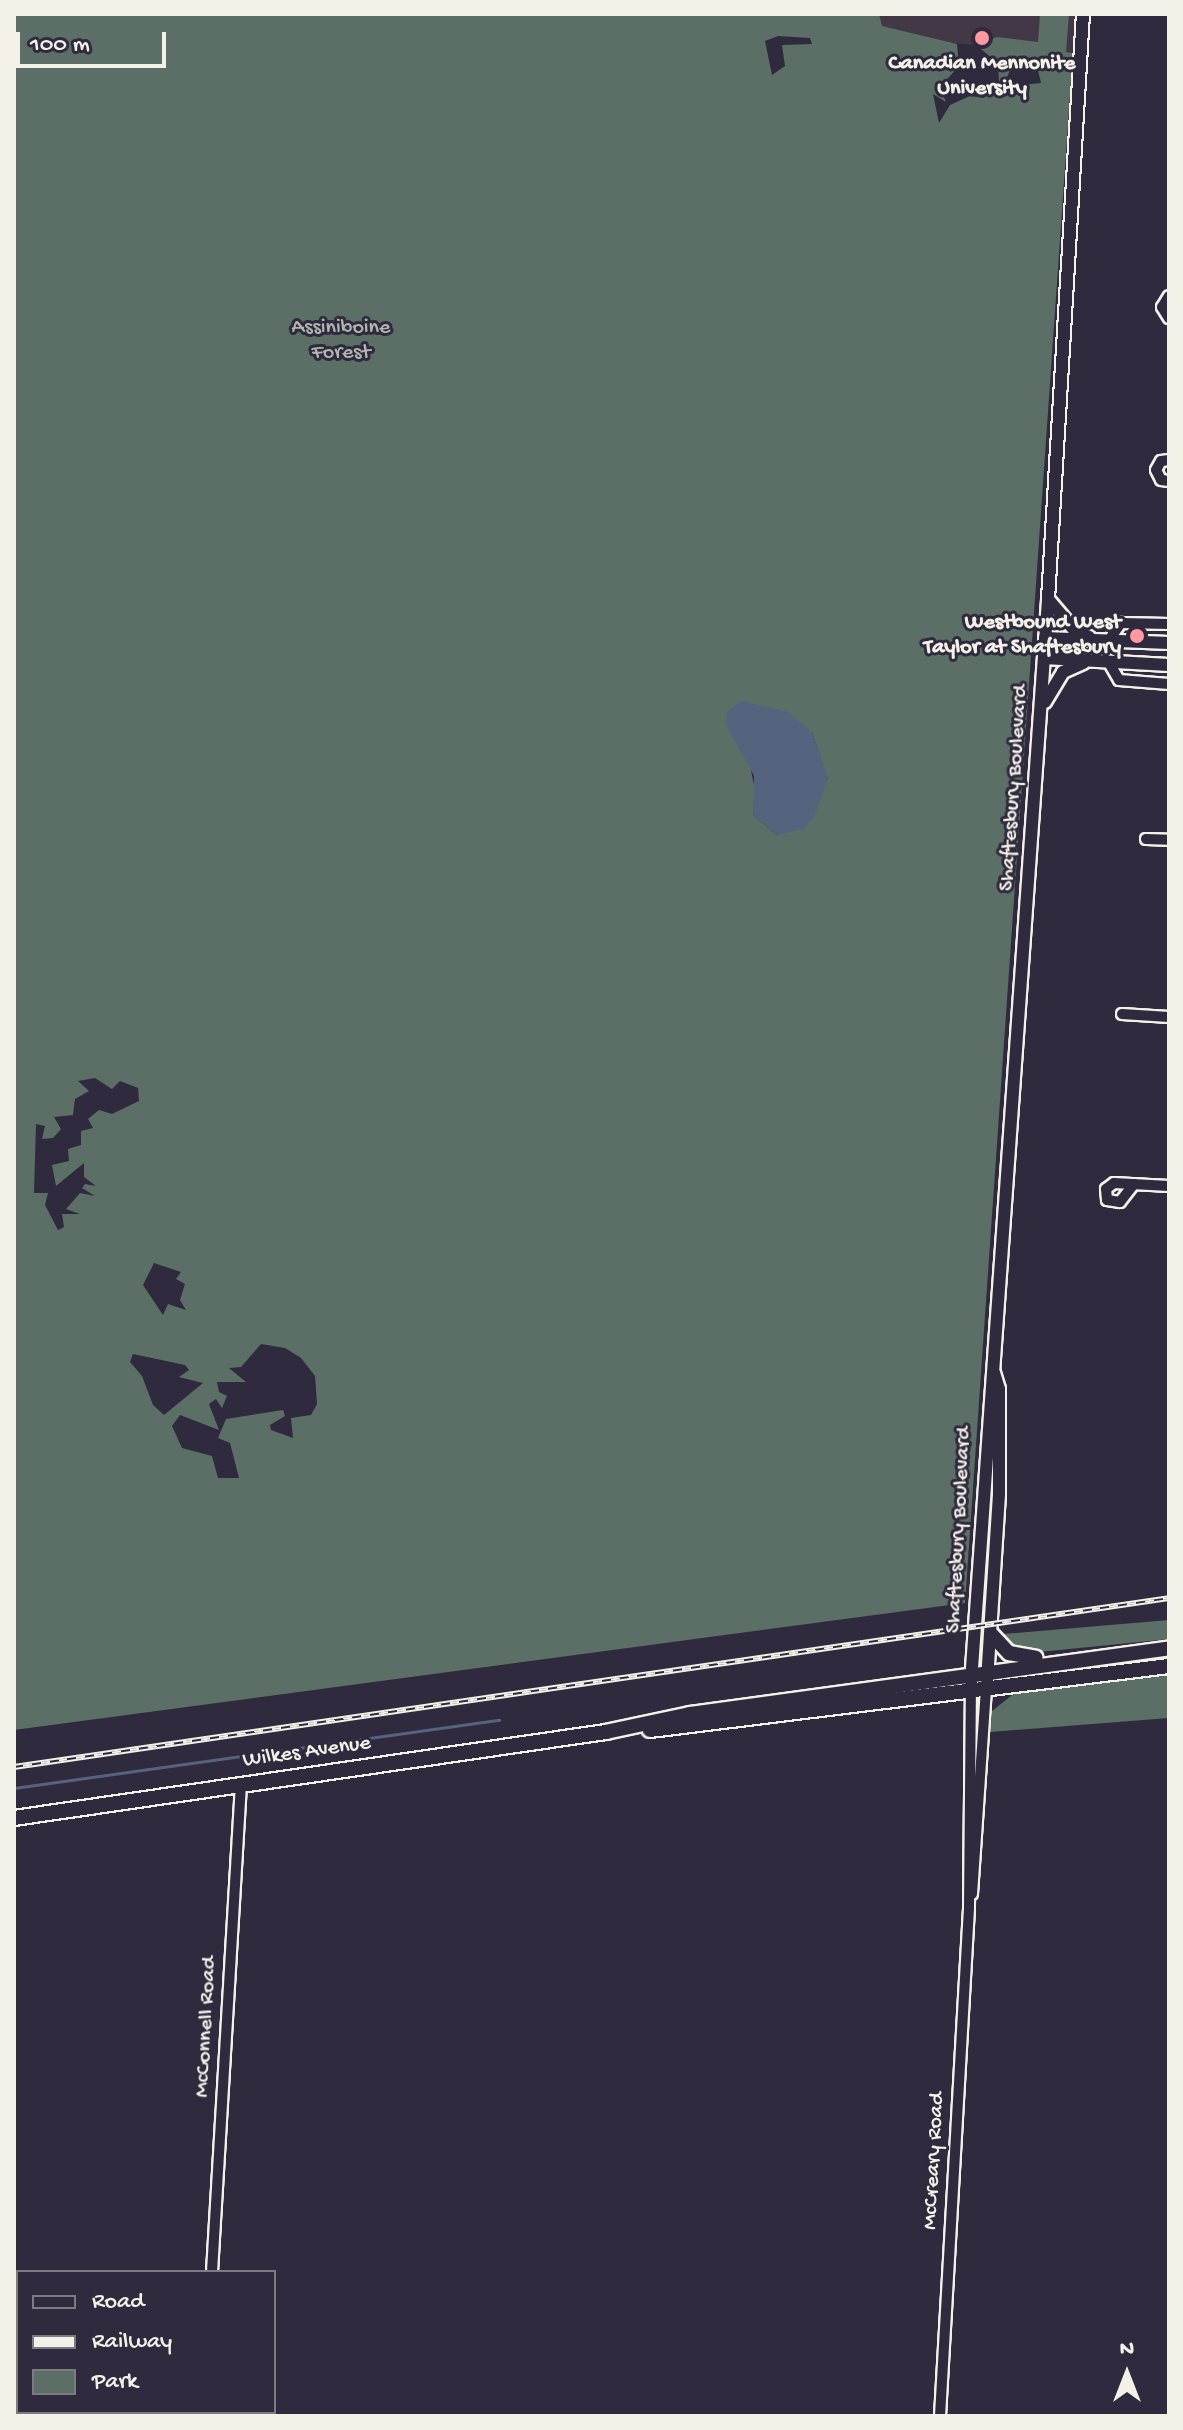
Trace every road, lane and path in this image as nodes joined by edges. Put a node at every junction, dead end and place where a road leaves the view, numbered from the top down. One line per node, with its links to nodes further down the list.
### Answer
1 (1083, 14): 6 (street, Shaftesbury Boulevard)
2 (1169, 296): 3 (street)
3 (1169, 318)
4 (1169, 460): 5 (street)
5 (1169, 481)
6 (1048, 599): 8 (street, Shaftesbury Boulevard); 9 (street)
7 (1169, 624): 10 (street)
8 (1045, 638): 9 (street); 12 (street, Shaftesbury Boulevard)
9 (1095, 639): 10 (street)
10 (1109, 640): 11 (street)
11 (1169, 643)
12 (1044, 658): 13 (street); 17 (street, Shaftesbury Boulevard)
13 (1093, 661): 14 (street); 17 (street)
14 (1108, 661): 15 (street); 16 (street)
15 (1169, 665)
16 (1169, 684)
17 (1040, 716): 24 (street, Shaftesbury Boulevard)
18 (1146, 839): 19 (street)
19 (1169, 840)
20 (1122, 1014): 21 (street)
21 (1169, 1017)
22 (1134, 1184): 23 (street)
23 (1169, 1186)
24 (994, 1373): 25 (street, Shaftesbury Boulevard); 30 (street, Shaftesbury Boulevard)
25 (992, 1635): 27 (main road); 29 (street, Shaftesbury Boulevard)
26 (1169, 1648): 27 (main road)
27 (1092, 1657): 29 (main road, Wilkes Avenue)
28 (1169, 1666): 31 (main road, Wilkes Avenue)
29 (988, 1672): 30 (main road, Wilkes Avenue); 31 (street, Shaftesbury Boulevard)
30 (971, 1673): 32 (street, Shaftesbury Boulevard); 33 (main road, Wilkes Avenue)
31 (986, 1688): 32 (main road, Wilkes Avenue); 36 (street, McCreary Road)
32 (971, 1690): 33 (main road, Wilkes Avenue); 36 (street, McCreary Road)
33 (606, 1732): 34 (main road, Wilkes Avenue)
34 (241, 1785): 35 (main road, Wilkes Avenue); 37 (street, McConnell Road)
35 (14, 1818)
36 (969, 1908): 38 (street, McCreary Road)
37 (212, 2270)
38 (940, 2416)

